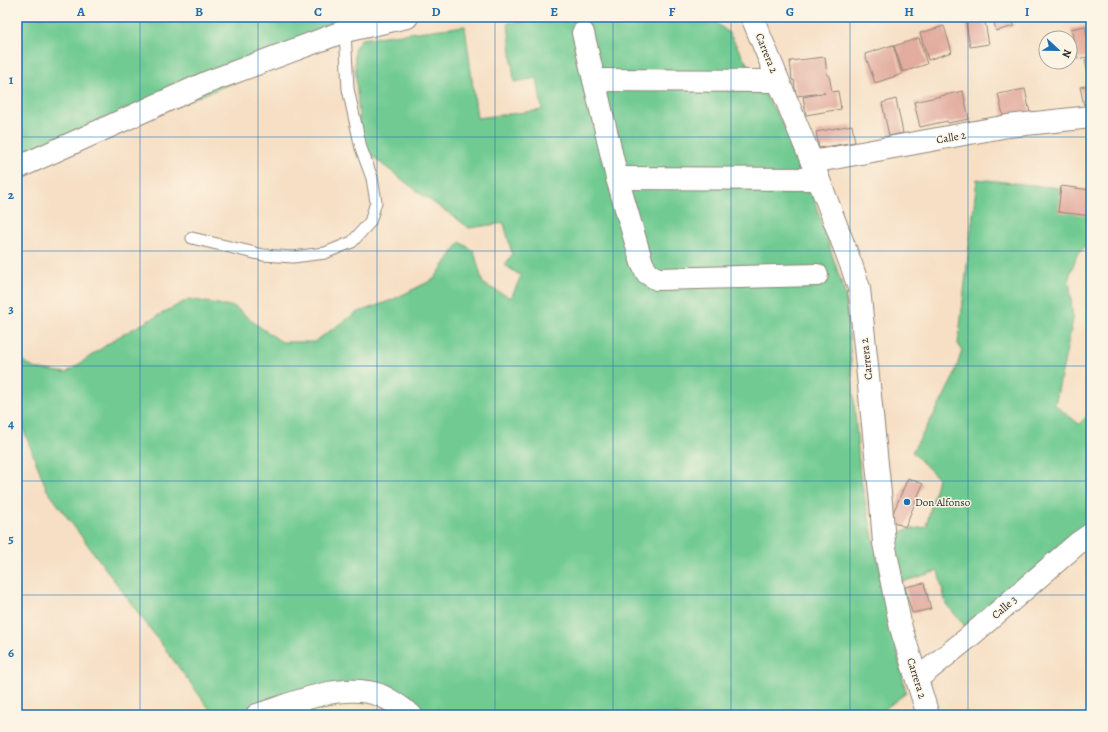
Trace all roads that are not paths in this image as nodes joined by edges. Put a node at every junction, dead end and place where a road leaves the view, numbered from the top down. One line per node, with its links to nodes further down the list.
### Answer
1 (407, 17): 3 (street)
2 (752, 17): 6 (street, Carrera 2)
3 (345, 31): 8 (street); 11 (lane)
4 (583, 33): 5 (street)
5 (594, 80): 6 (street); 10 (street)
6 (778, 81): 9 (street, Carrera 2)
7 (1091, 117): 9 (street, Calle 2)
8 (17, 168)
9 (815, 170): 10 (street, Calle 2); 14 (street, Carrera 2)
10 (617, 178): 12 (street)
11 (192, 238)
12 (817, 276)
13 (1091, 534): 14 (street, Calle 3)
14 (917, 679): 17 (street, Carrera 2)
15 (257, 715): 16 (street)
16 (411, 715)
17 (928, 715)

